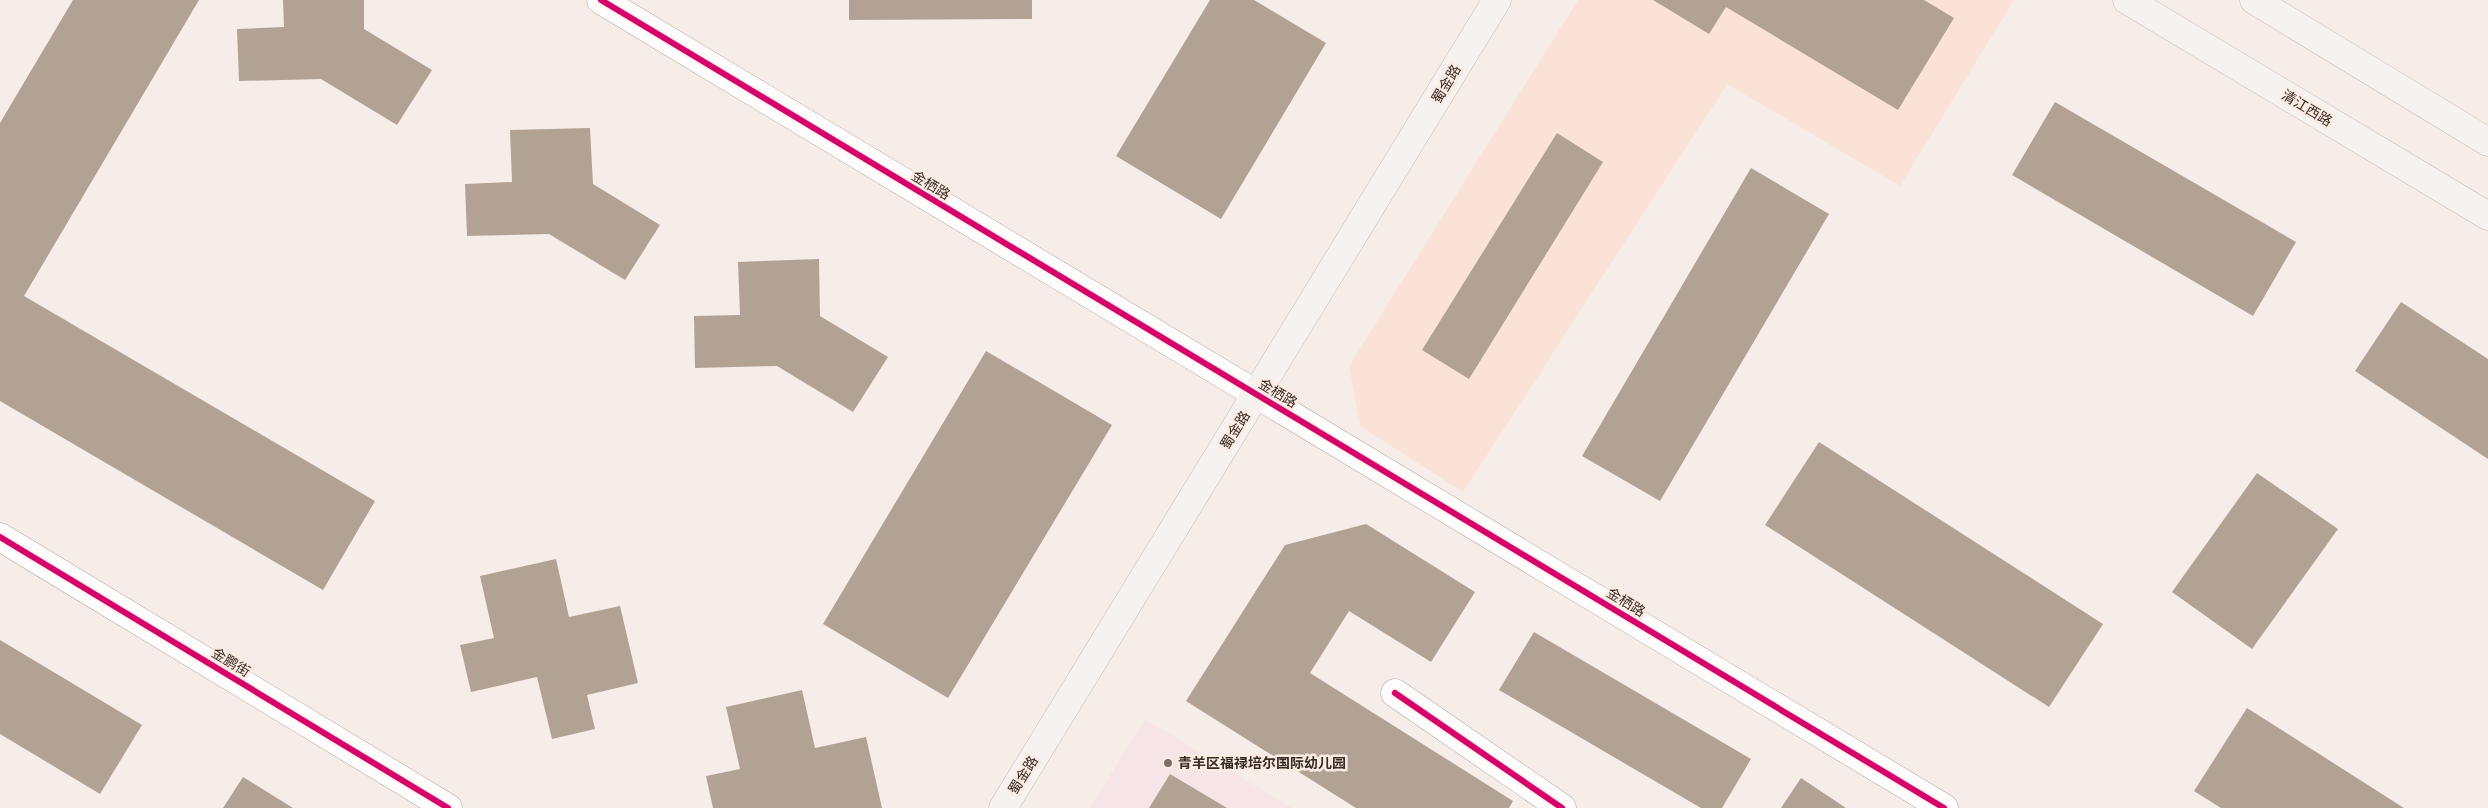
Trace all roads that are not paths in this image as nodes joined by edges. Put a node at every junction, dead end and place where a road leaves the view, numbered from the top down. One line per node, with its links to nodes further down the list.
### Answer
1 (600, 0): 7 (street, 金栖路)
2 (1498, 0): 7 (main road, 蜀金路)
3 (2127, 0): 6 (main road, 清江西路)
4 (2254, 0): 5 (main road)
5 (2488, 142)
6 (2488, 216)
7 (1257, 395): 12 (main road, 蜀金路); 13 (street, 金栖路)
8 (0, 537): 11 (street, 金鹏街)
9 (1395, 693): 10 (street)
10 (1556, 806)
11 (448, 808)
12 (1003, 808)
13 (1944, 808)

